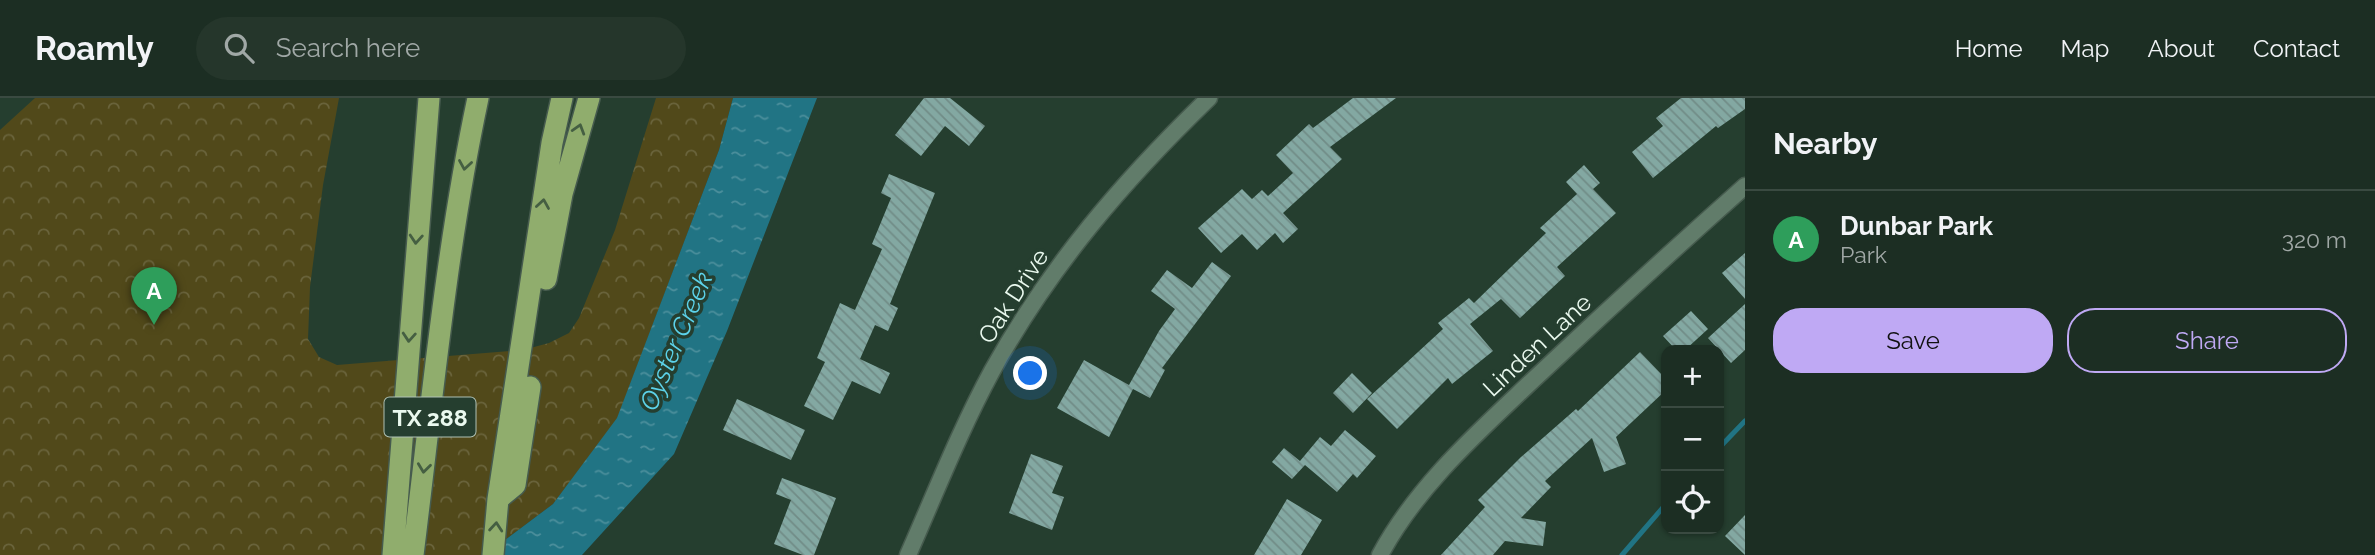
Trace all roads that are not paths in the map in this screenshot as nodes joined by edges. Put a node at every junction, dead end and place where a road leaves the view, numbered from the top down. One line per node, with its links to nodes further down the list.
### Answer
1 (429, 98): 8 (highway, one-way to 8)
2 (478, 98): 9 (highway, TX 288, one-way to 9)
3 (562, 98): 7 (highway, one-way to 3)
4 (589, 98): 7 (highway, one-way to 4)
5 (1209, 98): 11 (street, Oak Drive)
6 (1745, 186): 12 (street, Linden Lane)
7 (536, 294): 10 (highway, one-way to 7)
8 (394, 555)
9 (413, 555)
10 (493, 555)
11 (908, 555)
12 (1380, 555)

